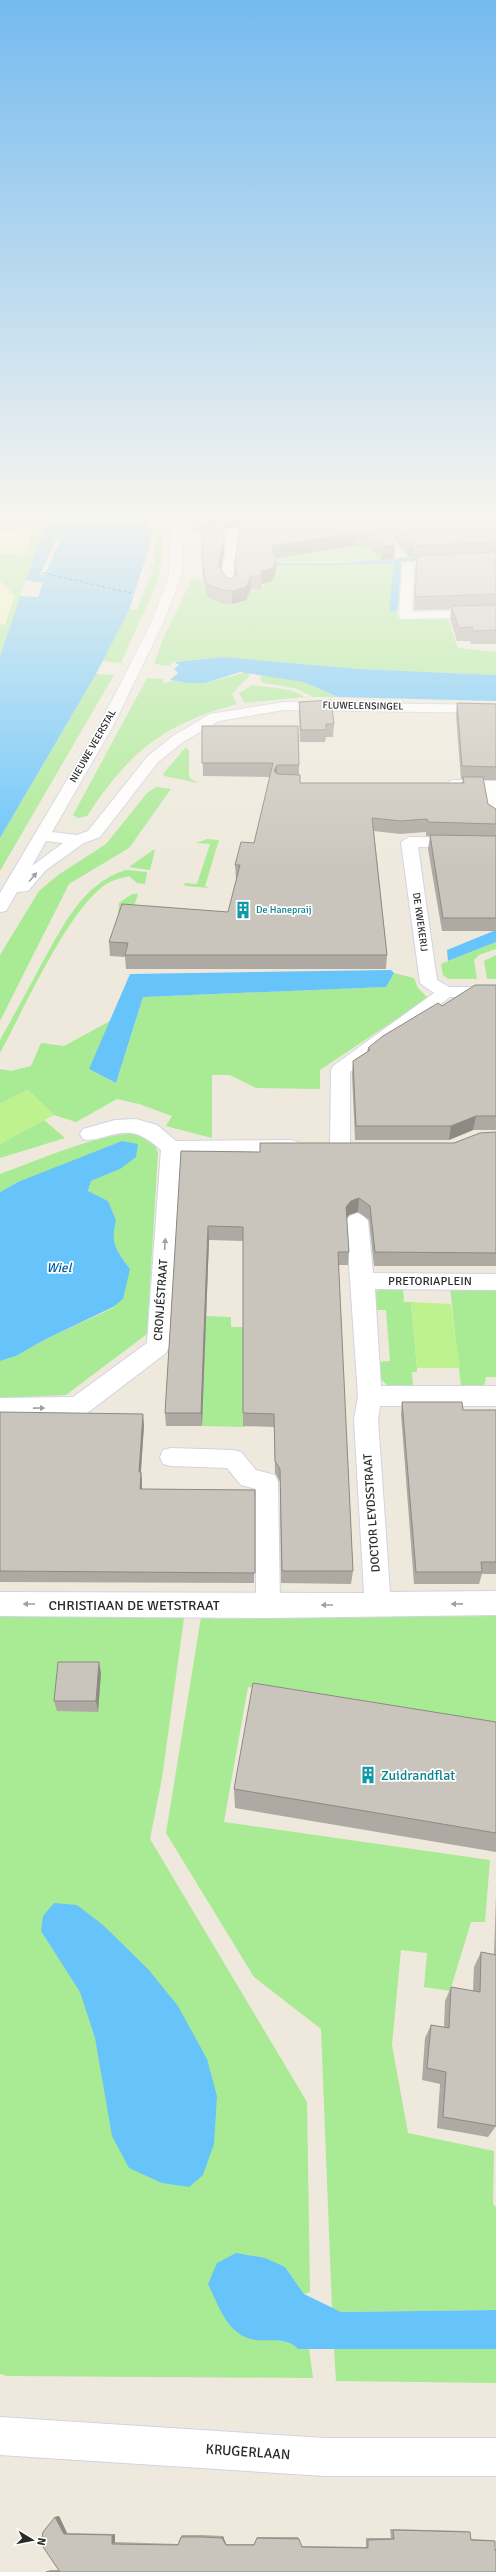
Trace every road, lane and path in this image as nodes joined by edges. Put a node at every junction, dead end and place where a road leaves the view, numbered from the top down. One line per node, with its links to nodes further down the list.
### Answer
1 (151, 634): 6 (street, NIEUWE VEERSTAL)
2 (496, 709): 7 (street, FLUWELENSINGEL)
3 (441, 784): 4 (street)
4 (492, 785): 5 (street)
5 (496, 817)
6 (42, 836): 7 (street); 9 (street, NIEUWE VEERSTAL)
7 (78, 840): 9 (street, FLUWELENSINGEL, one-way to 7)
8 (496, 843): 10 (street, DE KWEKERIJ)
9 (2, 905)
10 (446, 992): 11 (street); 13 (street)
11 (496, 992)
12 (90, 1134): 13 (street)
13 (171, 1148): 19 (street, CRONJÉSTRAAT, one-way to 13)
14 (356, 1221): 15 (street)
15 (363, 1281): 16 (street, PRETORIAPLEIN); 17 (street)
16 (496, 1282)
17 (370, 1396): 18 (street); 23 (street, DOCTOR LEYDSSTRAAT)
18 (496, 1396)
19 (0, 1408)
20 (171, 1458): 24 (street)
21 (0, 1604): 24 (street, CHRISTIAAN DE WETSTRAAT, one-way to 21)
22 (496, 1604): 23 (street, CHRISTIAAN DE WETSTRAAT, one-way to 23)
23 (378, 1605): 24 (street, CHRISTIAAN DE WETSTRAAT, one-way to 24)
24 (268, 1606)
25 (0, 2436): 26 (street, KRUGERLAAN)
26 (496, 2457)

